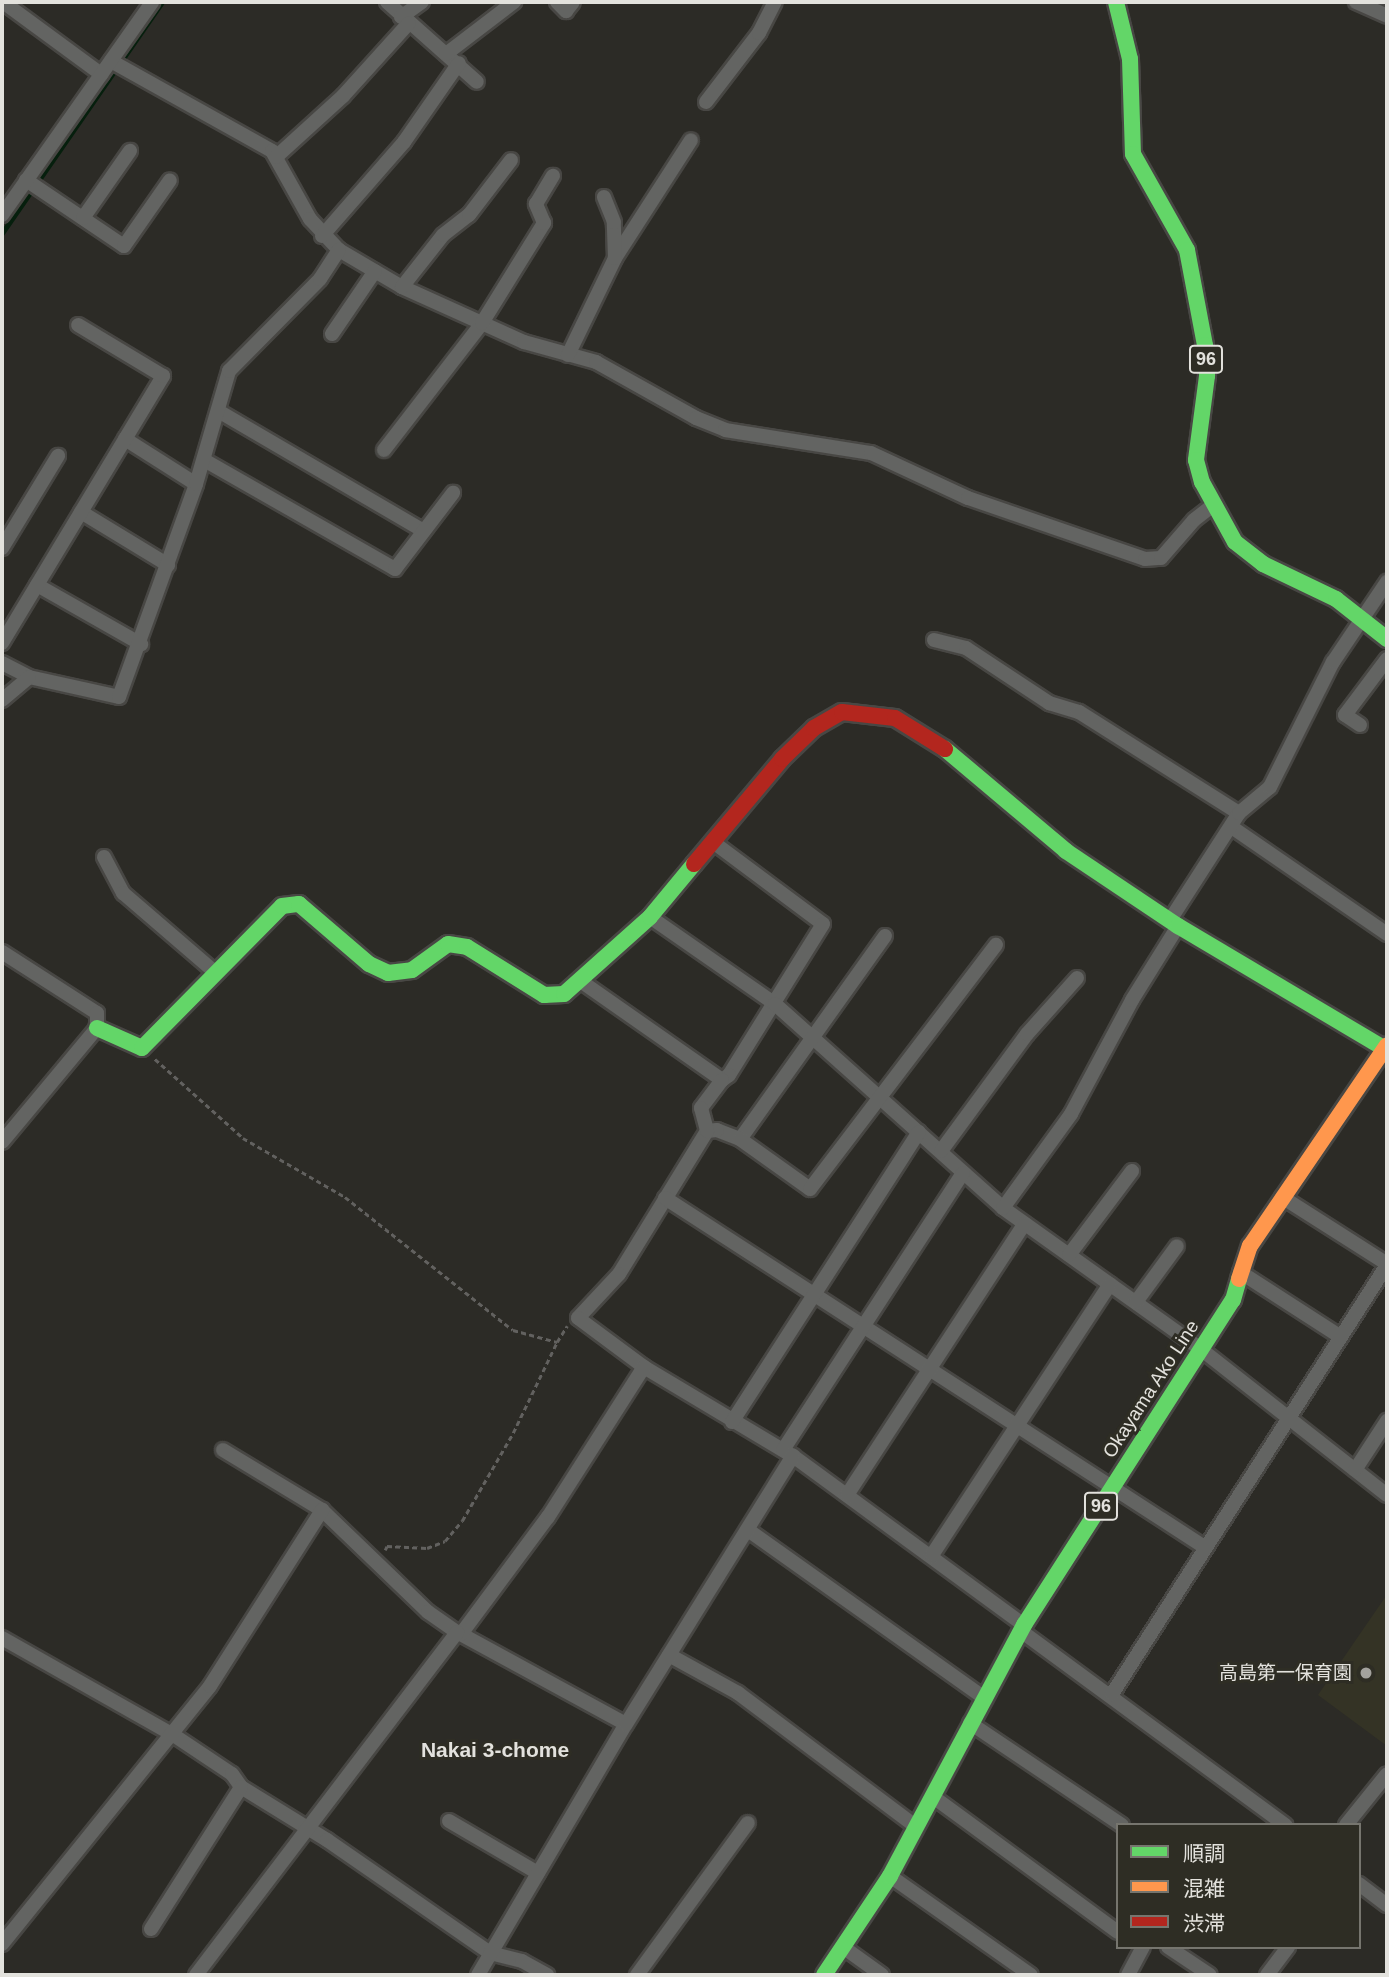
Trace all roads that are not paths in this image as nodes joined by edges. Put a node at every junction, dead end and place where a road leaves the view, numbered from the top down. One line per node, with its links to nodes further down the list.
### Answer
1 (3, 2): 16 (street)
2 (152, 2): 15 (street)
3 (387, 2): 12 (street)
4 (422, 2): 12 (street)
5 (514, 2): 13 (street)
6 (557, 2): 7 (street)
7 (573, 2)
8 (775, 2): 18 (street)
9 (1116, 2): 45 (main road, 96)
10 (1356, 2): 11 (street)
11 (1387, 16)
12 (405, 20): 13 (street); 21 (street)
13 (446, 54): 14 (street)
14 (458, 63): 17 (street); 29 (street)
15 (116, 64): 16 (street); 21 (street)
16 (101, 74): 25 (street)
17 (477, 82)
18 (706, 102)
19 (691, 140): 31 (street)
20 (130, 151): 28 (street)
21 (276, 157): 29 (street)
22 (511, 160): 33 (street)
23 (553, 176): 34 (street)
24 (170, 180): 28 (street)
25 (31, 184): 27 (street); 28 (street)
26 (604, 197): 31 (street)
27 (2, 215)
28 (83, 218)
29 (322, 236): 30 (street)
30 (339, 250): 32 (street); 38 (street)
31 (615, 258): 37 (street)
32 (375, 271): 33 (street); 36 (street)
33 (402, 287): 34 (street)
34 (482, 323): 37 (street); 40 (street)
35 (78, 325): 39 (street)
36 (332, 334)
37 (568, 355): 45 (street)
38 (220, 412): 42 (street); 47 (street)
39 (125, 439): 43 (street); 46 (street)
40 (384, 450)
41 (58, 456): 48 (street)
42 (204, 460): 43 (street); 47 (street)
43 (197, 484): 49 (street)
44 (453, 493): 47 (street)
45 (1213, 505): 52 (main road, 96)
46 (81, 512): 49 (street); 51 (street)
47 (424, 531)
48 (2, 548)
49 (168, 565): 56 (street)
50 (1387, 582): 52 (street)
51 (37, 585): 55 (street); 56 (street)
52 (1363, 620): 53 (main road, 96); 62 (street)
53 (1387, 639)
54 (934, 640): 62 (street)
55 (2, 643)
56 (141, 644): 59 (street)
57 (1387, 659): 61 (street)
58 (2, 663): 59 (street)
59 (29, 677): 60 (street)
60 (2, 700)
61 (1360, 725)
62 (1238, 813): 63 (street)
63 (1233, 828): 67 (street); 68 (street)
64 (713, 842): 66 (main road); 67 (main road); 75 (street)
65 (104, 857): 72 (street)
66 (650, 917): 74 (main road); 75 (street)
67 (1174, 923): 78 (main road); 90 (street)
68 (1387, 934)
69 (885, 936): 77 (street)
70 (996, 945): 80 (street)
71 (2, 952): 76 (street)
72 (216, 973): 74 (main road); 76 (main road)
73 (1076, 978): 85 (street)
74 (582, 982): 79 (street)
75 (775, 1004): 77 (street); 79 (street)
76 (97, 1028): 84 (street)
77 (811, 1037): 80 (street); 83 (street)
78 (1386, 1048): 88 (main road, Okayama Ako Line / 96)
79 (722, 1080): 81 (street)
80 (879, 1099): 82 (street); 83 (street)
81 (706, 1131): 83 (street); 89 (street)
82 (919, 1132): 85 (street); 97 (street)
83 (740, 1139)
84 (2, 1142)
85 (941, 1151): 87 (street)
86 (1132, 1171): 93 (street)
87 (963, 1173): 90 (street); 99 (street)
88 (1282, 1197): 94 (street); 95 (main road, Okayama Ako Line / 96)
89 (665, 1198): 97 (street); 102 (street)
90 (1003, 1208): 91 (street)
91 (1024, 1224): 93 (street); 103 (street)
92 (1177, 1246): 98 (street)
93 (1069, 1255): 96 (street)
94 (1387, 1265): 100 (street)
95 (1240, 1272): 100 (street); 101 (main road, Okayama Ako Line / 96)
96 (1110, 1284): 98 (street); 107 (street)
97 (814, 1294): 99 (street); 106 (street)
98 (1136, 1302): 101 (street)
99 (865, 1326): 103 (street); 109 (street)
100 (1341, 1337): 104 (street)
101 (1202, 1350): 104 (street); 111 (main road, Okayama Ako Line / 96)
102 (644, 1367): 106 (street); 119 (street)
103 (931, 1370): 107 (street); 112 (street)
104 (1290, 1417): 110 (street); 116 (street)
105 (1387, 1421): 110 (street)
106 (732, 1423): 109 (street)
107 (1019, 1427): 111 (street); 117 (street)
108 (223, 1450): 114 (street)
109 (788, 1453): 112 (street); 115 (street)
110 (1355, 1470): 113 (street)
111 (1113, 1488): 116 (street); 118 (main road, Okayama Ako Line / 96)
112 (847, 1495): 117 (street)
113 (1387, 1495)
114 (322, 1510): 119 (street); 126 (street)
115 (748, 1530): 121 (street); 123 (street)
116 (1206, 1549): 122 (street)
117 (932, 1555): 118 (street)
118 (1023, 1628): 122 (street); 123 (main road, Okayama Ako Line / 96)
119 (459, 1633): 125 (street); 136 (street)
120 (2, 1638): 126 (street)
121 (668, 1655): 125 (street); 135 (street)
122 (1112, 1694): 133 (street)
123 (984, 1698): 124 (main road, Okayama Ako Line / 96)
124 (970, 1723): 129 (main road, Okayama Ako Line / 96); 132 (street)
125 (626, 1724): 137 (street)
126 (172, 1734): 128 (street); 143 (street)
127 (1387, 1774): 134 (street)
128 (241, 1787): 136 (street); 141 (street)
129 (932, 1796): 135 (main road, Okayama Ako Line / 96); 142 (street)
130 (449, 1821): 137 (street)
131 (748, 1823): 152 (street)
132 (1119, 1823)
133 (1282, 1823)
134 (1348, 1823)
135 (915, 1826): 138 (main road, Okayama Ako Line / 96)
136 (304, 1830): 148 (street); 149 (street)
137 (538, 1873): 148 (street)
138 (890, 1876): 144 (main road, Okayama Ako Line / 96); 155 (street)
139 (1361, 1886): 140 (street)
140 (1387, 1905)
141 (151, 1929)
142 (1116, 1931)
143 (2, 1944)
144 (843, 1947): 153 (main road, Okayama Ako Line / 96); 154 (street)
145 (1141, 1949): 156 (street)
146 (1171, 1949): 157 (street)
147 (1286, 1949): 158 (street)
148 (490, 1953): 150 (street); 151 (street)
149 (196, 1975)
150 (478, 1975)
151 (547, 1975)
152 (637, 1975)
153 (824, 1975)
154 (882, 1975)
155 (1031, 1975)
156 (1128, 1975)
157 (1210, 1975)
158 (1267, 1975)

